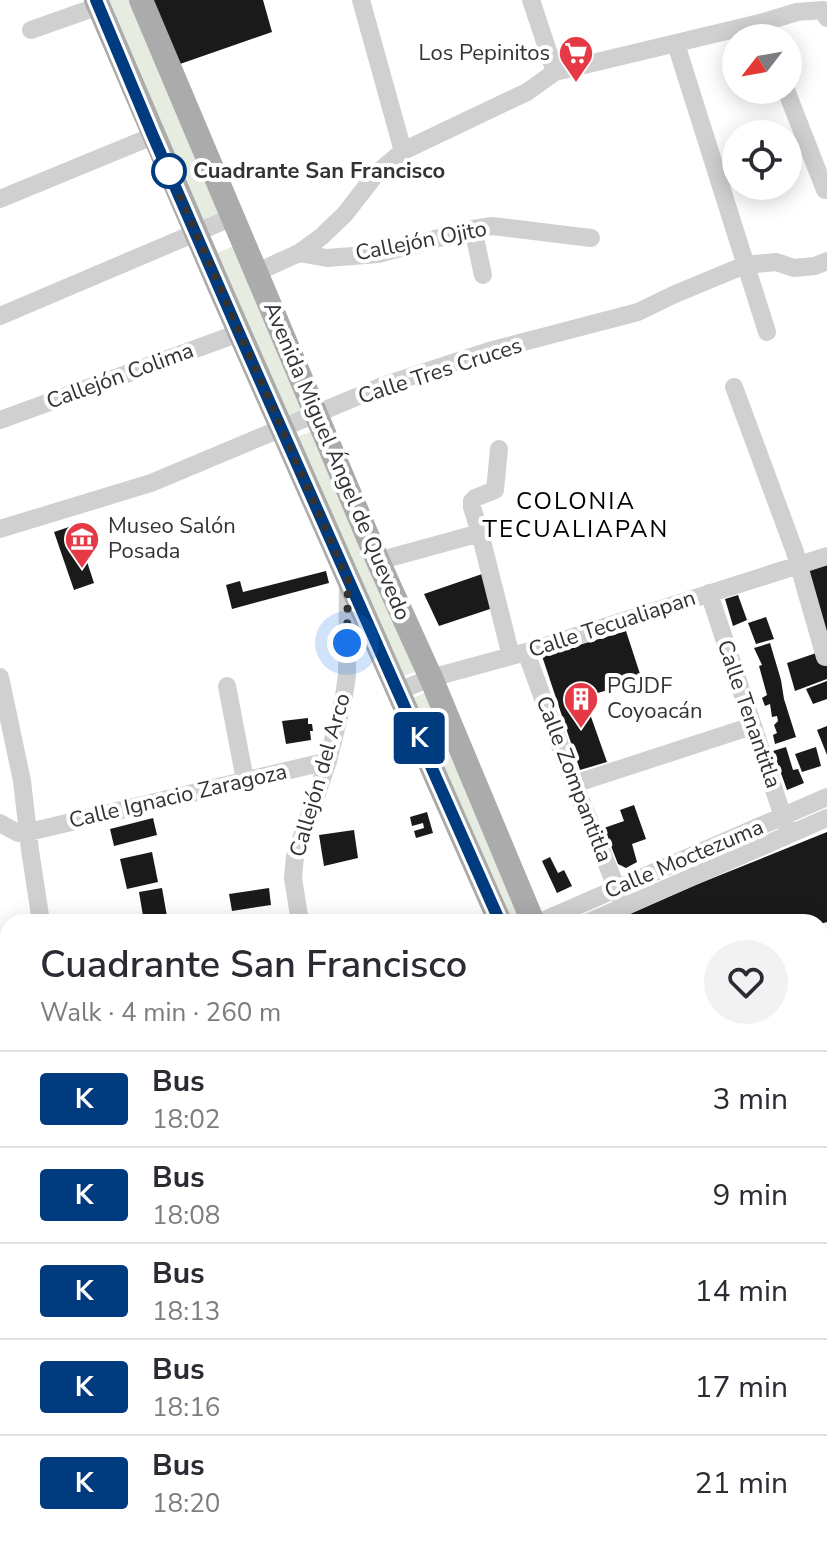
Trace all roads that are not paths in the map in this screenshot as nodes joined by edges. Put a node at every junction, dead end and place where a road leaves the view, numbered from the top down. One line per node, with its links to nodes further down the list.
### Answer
1 (141, 0): 17 (main road, Avenida Miguel Ángel de Quevedo)
2 (361, 0): 14 (street)
3 (531, 0): 11 (street)
4 (97, 3): 8 (street); 13 (main road, Avenida Miguel Ángel de Quevedo)
5 (796, 6): 6 (street); 7 (street)
6 (827, 18)
7 (772, 24)
8 (31, 30)
9 (722, 37): 10 (street)
10 (676, 44): 11 (street); 23 (street)
11 (555, 72): 14 (street)
12 (791, 104): 15 (street)
13 (153, 136): 16 (street); 19 (main road, Avenida Miguel Ángel de Quevedo)
14 (403, 151): 21 (street)
15 (825, 190)
16 (0, 199)
17 (233, 217): 19 (street); 24 (main road, Avenida Miguel Ángel de Quevedo)
18 (473, 229): 20 (street, Callejón Ojito); 21 (street, Callejón Ojito); 25 (street)
19 (196, 232): 26 (street); 28 (main road, Avenida Miguel Ángel de Quevedo)
20 (591, 238)
21 (299, 253): 24 (street)
22 (827, 261): 23 (street)
23 (745, 265): 27 (street); 30 (street, Calle Tres Cruces)
24 (257, 272): 30 (main road, Avenida Miguel Ángel de Quevedo)
25 (483, 275)
26 (0, 316)
27 (767, 332)
28 (239, 333): 31 (street, Callejón Colima); 32 (main road, Avenida Miguel Ángel de Quevedo)
29 (734, 387): 38 (street)
30 (317, 415): 32 (street, Calle Tres Cruces); 37 (main road, Avenida Miguel Ángel de Quevedo)
31 (0, 420)
32 (281, 428): 34 (street, Calle Tres Cruces); 39 (main road, Avenida Miguel Ángel de Quevedo)
33 (499, 449): 35 (street, Calle Zompantitla)
34 (0, 529)
35 (480, 533): 37 (street); 41 (street, Calle Zompantitla)
36 (827, 556): 38 (street, Calle Tecualiapan)
37 (378, 561): 44 (main road, Avenida Miguel Ángel de Quevedo)
38 (798, 565): 40 (street, Calle Tecualiapan); 42 (street)
39 (348, 580): 46 (main road, Avenida Miguel Ángel de Quevedo); 48 (street, Callejón del Arco)
40 (709, 593): 41 (street, Calle Tecualiapan); 47 (street, Calle Tenantitla)
41 (519, 654): 44 (street, Calle Tecualiapan); 50 (street, Calle Zompantitla)
42 (825, 657)
43 (0, 677): 55 (street)
44 (431, 678): 46 (street, Calle Tecualiapan); 62 (main road, Avenida Miguel Ángel de Quevedo)
45 (227, 686): 49 (street)
46 (398, 691): 61 (main road, Avenida Miguel Ángel de Quevedo)
47 (752, 726): 50 (street); 52 (street, Calle Tenantitla)
48 (328, 761): 49 (street, Calle Ignacio Zaragoza); 60 (street, Callejón del Arco)
49 (245, 780): 55 (street, Calle Ignacio Zaragoza)
50 (574, 784): 57 (street, Calle Zompantitla)
51 (827, 797): 52 (street, Calle Moctezuma)
52 (783, 816): 56 (street, Calle Tenantitla); 57 (street, Calle Moctezuma)
53 (827, 818): 56 (street, Calle Moctezuma)
54 (0, 823): 55 (street)
55 (29, 832): 59 (street)
56 (789, 835): 58 (street, Calle Moctezuma)
57 (617, 888): 58 (street, Calle Zompantitla); 63 (street, Calle Moctezuma)
58 (624, 906): 64 (street, Calle Moctezuma)
59 (40, 914)
60 (299, 914)
61 (496, 914)
62 (530, 914)
63 (558, 914)
64 (606, 914)

